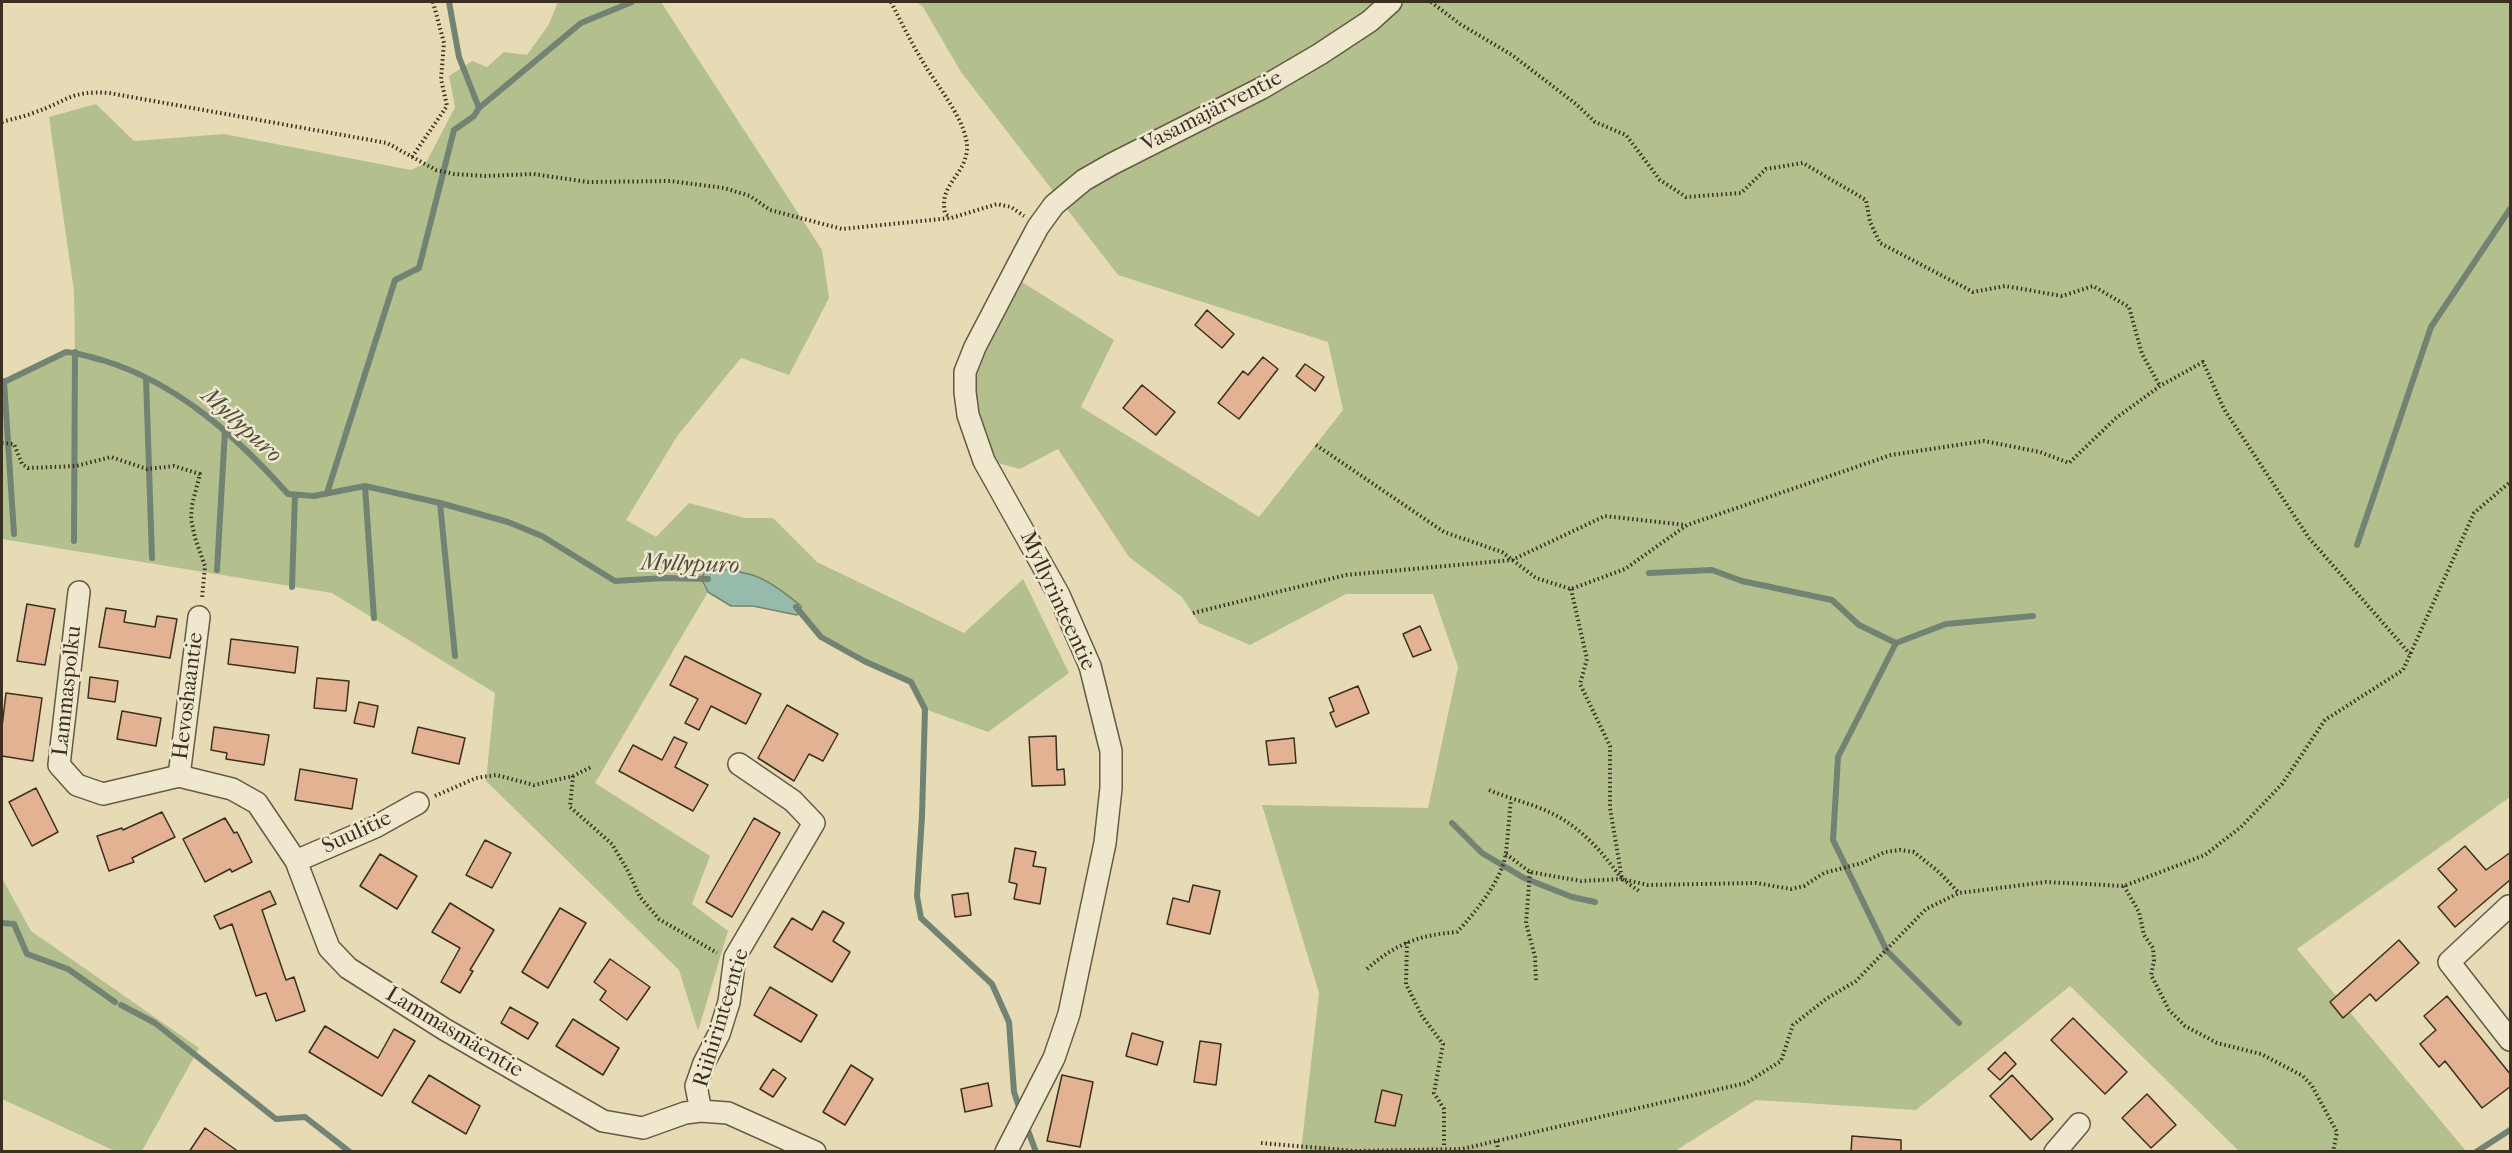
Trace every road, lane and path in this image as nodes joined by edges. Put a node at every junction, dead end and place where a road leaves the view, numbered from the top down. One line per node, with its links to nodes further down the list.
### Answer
1 (433, 2): 6 (path)
2 (891, 2): 7 (path)
3 (1391, 2): 8 (street, Vasamajärventie)
4 (1431, 2): 9 (path)
5 (2, 122): 6 (path)
6 (412, 157): 7 (path)
7 (951, 218): 8 (path)
8 (1038, 226): 46 (street, Myllyrinteentie)
9 (2160, 386): 13 (path); 19 (path)
10 (3, 443): 18 (path)
11 (1316, 445): 14 (path)
12 (2511, 482): 19 (path)
13 (1686, 525): 14 (path); 15 (path)
14 (1512, 560): 15 (path); 17 (path)
15 (1571, 589): 30 (path)
16 (79, 592): 22 (street, Lammaspolku)
17 (1193, 613)
18 (200, 617): 22 (street, Hevoshaantie)
19 (2410, 654): 31 (path)
20 (739, 764): 36 (street, Riihirinteentie)
21 (591, 767): 23 (path)
22 (179, 776): 28 (street, Lammasmäentie)
23 (573, 776): 26 (path); 36 (path)
24 (1489, 790): 25 (path)
25 (1511, 800): 27 (path); 30 (path)
26 (418, 803): 28 (street, Suulitie)
27 (1506, 854): 29 (path); 35 (path)
28 (296, 861): 40 (street, Lammasmäentie)
29 (1530, 872): 30 (path); 38 (path)
30 (1622, 879): 32 (path); 33 (path)
31 (2124, 886): 33 (path); 49 (path)
32 (1639, 891)
33 (1959, 892): 42 (path)
34 (2509, 906): 39 (street)
35 (1407, 942): 37 (path); 44 (path)
36 (734, 966): 40 (street, Riihirinteentie)
37 (1367, 969)
38 (1536, 980)
39 (2511, 1040)
40 (701, 1111): 45 (street, Lammasmäentie)
41 (2079, 1124): 48 (street)
42 (1497, 1141): 44 (path); 47 (path)
43 (1261, 1143): 44 (path)
44 (1444, 1148)
45 (814, 1152)
46 (1006, 1152)
47 (1497, 1152)
48 (2055, 1152)
49 (2333, 1152)

